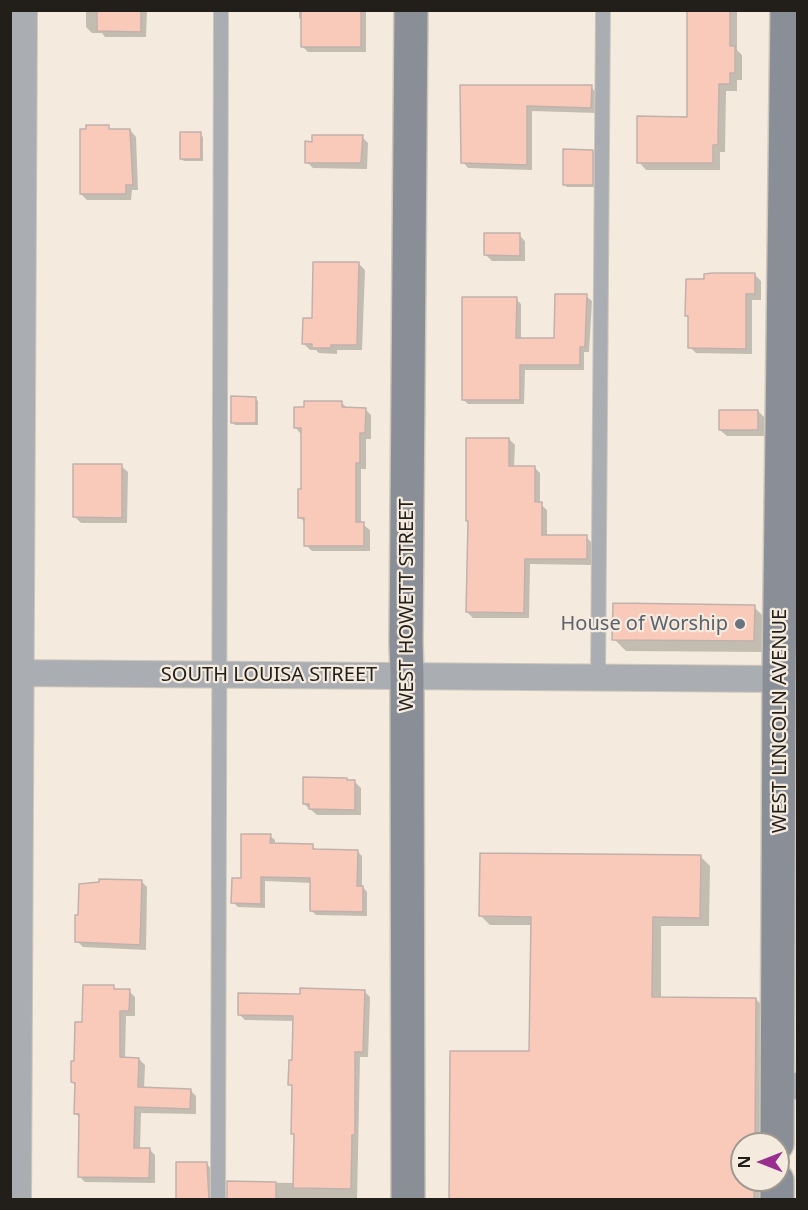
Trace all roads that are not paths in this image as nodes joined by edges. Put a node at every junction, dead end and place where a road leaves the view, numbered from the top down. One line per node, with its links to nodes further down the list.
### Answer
1 (24, 10): 8 (street)
2 (220, 10): 9 (lane)
3 (411, 10): 10 (main road, WEST HOWETT STREET)
4 (603, 10): 11 (lane)
5 (787, 10): 6 (main road, WEST LINCOLN AVENUE)
6 (791, 308): 7 (main road, WEST LINCOLN AVENUE)
7 (790, 527): 12 (main road, WEST LINCOLN AVENUE)
8 (15, 673): 9 (street, SOUTH LOUISA STREET); 16 (street)
9 (219, 675): 10 (street, SOUTH LOUISA STREET); 17 (lane)
10 (407, 676): 11 (street, SOUTH LOUISA STREET); 18 (main road, WEST HOWETT STREET)
11 (598, 678): 12 (street, SOUTH LOUISA STREET)
12 (779, 679): 13 (main road, WEST LINCOLN AVENUE)
13 (789, 825): 14 (main road, WEST LINCOLN AVENUE)
14 (787, 1086): 15 (main road, WEST LINCOLN AVENUE)
15 (779, 1132)
16 (18, 1200)
17 (218, 1200)
18 (408, 1200)

